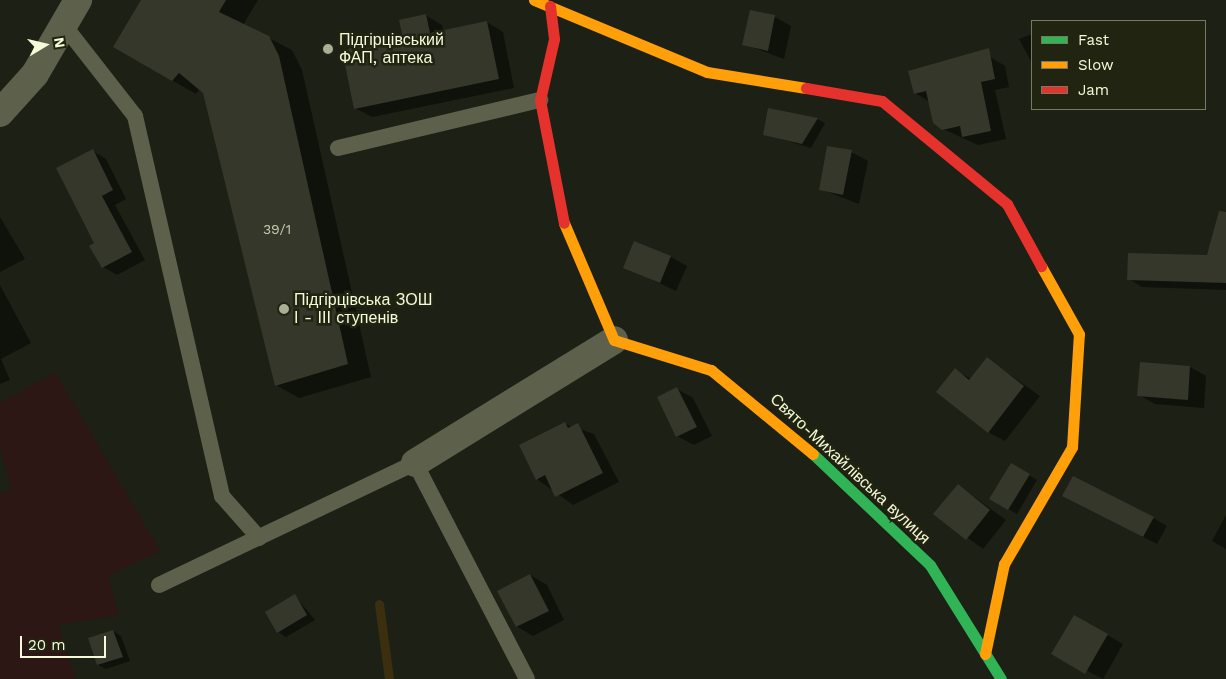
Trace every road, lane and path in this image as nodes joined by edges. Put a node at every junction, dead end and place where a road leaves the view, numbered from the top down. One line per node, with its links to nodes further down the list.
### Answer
1 (78, 0): 4 (street)
2 (534, 0): 3 (street)
3 (550, 6): 5 (street); 12 (street)
4 (63, 24): 6 (street); 10 (lane)
5 (540, 100): 7 (lane); 8 (street)
6 (0, 113)
7 (338, 148)
8 (614, 340): 9 (street); 12 (street, Свято-Михайлівська вулиця)
9 (415, 464): 10 (lane); 13 (lane)
10 (259, 538): 11 (lane)
11 (159, 586)
12 (985, 654): 14 (street, Свято-Михайлівська вулиця)
13 (527, 679)
14 (1001, 679)

